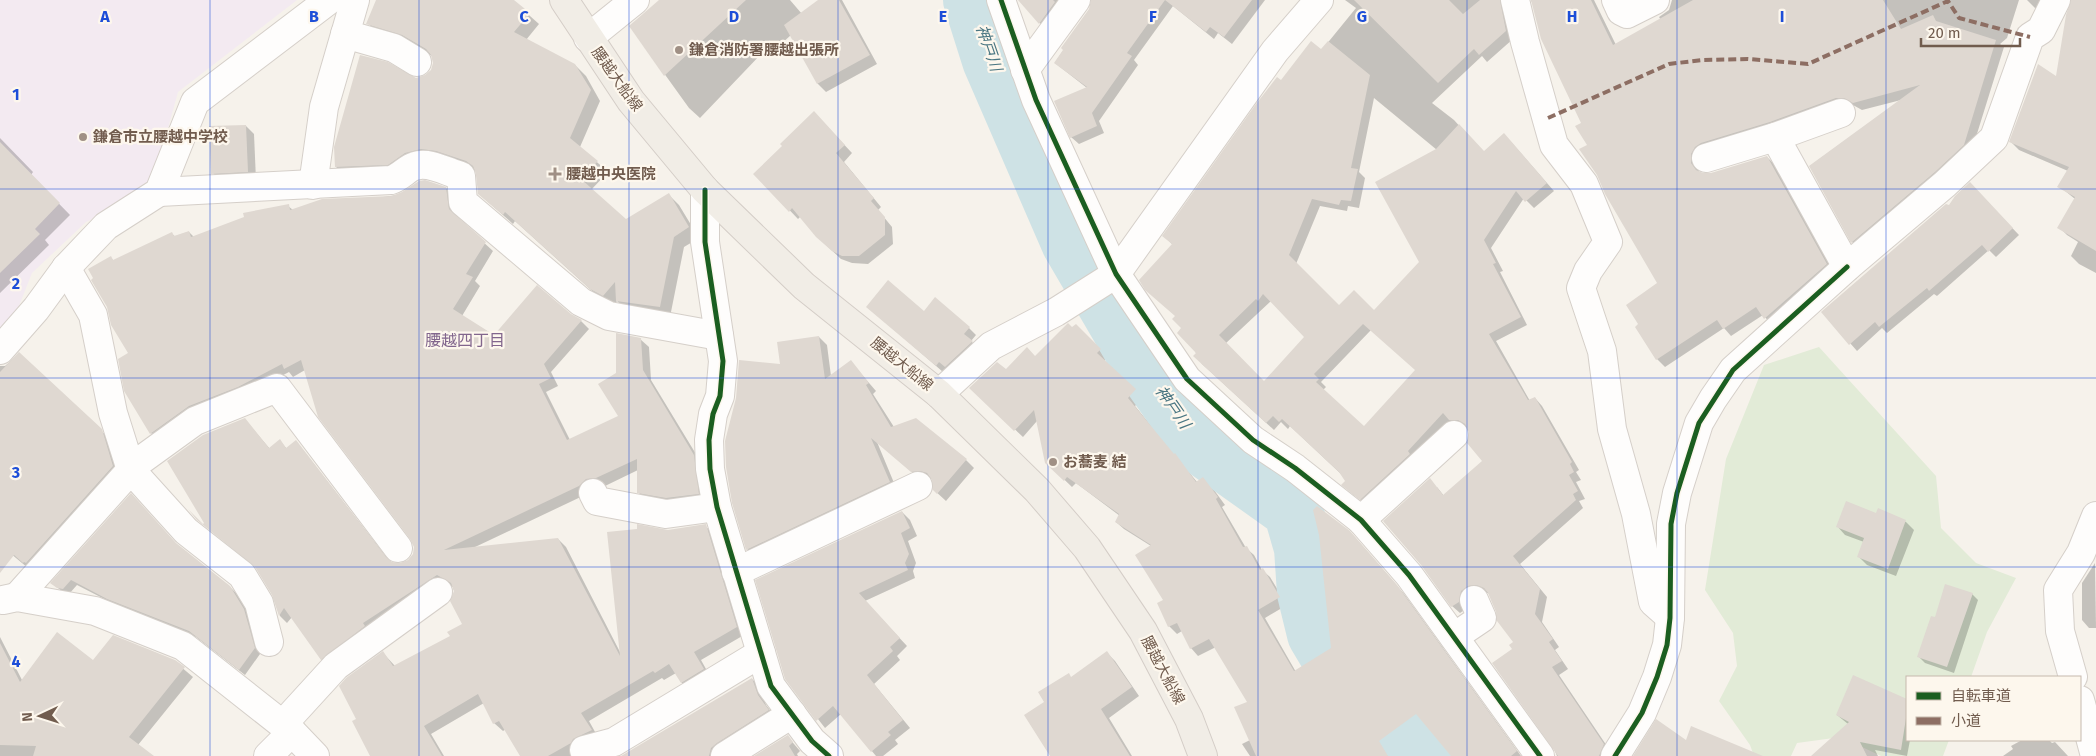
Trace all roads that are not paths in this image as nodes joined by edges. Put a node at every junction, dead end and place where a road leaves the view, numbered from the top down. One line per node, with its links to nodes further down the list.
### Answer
1 (329, 0): 21 (street)
2 (355, 0): 12 (street)
3 (564, 0): 13 (main road, 腰越大船線)
4 (635, 0): 13 (street)
5 (1001, 0): 15 (street)
6 (1076, 0): 15 (street)
7 (1319, 0): 24 (street)
8 (1516, 0): 40 (street)
9 (1616, 0): 10 (street)
10 (1655, 0)
11 (2056, 0): 22 (street)
12 (345, 34): 14 (street); 19 (street)
13 (588, 38): 20 (main road, 腰越大船線)
14 (417, 62)
15 (1025, 70): 24 (street)
16 (1841, 113): 17 (street)
17 (1775, 137): 18 (street); 22 (street)
18 (1706, 158)
19 (313, 185): 21 (street); 25 (street)
20 (705, 190): 25 (street); 27 (main road, 腰越大船線)
21 (159, 192): 23 (street)
22 (1848, 267): 40 (street)
23 (66, 268): 26 (street); 29 (street)
24 (1111, 277): 27 (street); 34 (street)
25 (719, 336): 32 (street)
26 (0, 350)
27 (939, 394): 53 (main road, 腰越大船線)
28 (1454, 435): 34 (street)
29 (131, 470): 35 (street); 38 (street); 42 (street)
30 (918, 486): 36 (street)
31 (593, 493): 32 (street)
32 (717, 507): 36 (street)
33 (2096, 516): 44 (street)
34 (1361, 520): 41 (street)
35 (398, 548)
36 (736, 572): 43 (street)
37 (438, 592): 47 (street)
38 (9, 599): 47 (street)
39 (1474, 600): 41 (street)
40 (1670, 618): 55 (street)
41 (1454, 637): 54 (street)
42 (269, 642)
43 (761, 654): 46 (street); 48 (street)
44 (2073, 676)
45 (2081, 704): 56 (street)
46 (792, 714): 51 (street); 52 (street)
47 (287, 728): 49 (street); 50 (street)
48 (584, 750)
49 (268, 756)
50 (316, 756)
51 (725, 756)
52 (829, 756)
53 (1203, 756)
54 (1540, 756)
55 (1615, 756)
56 (2095, 756)

